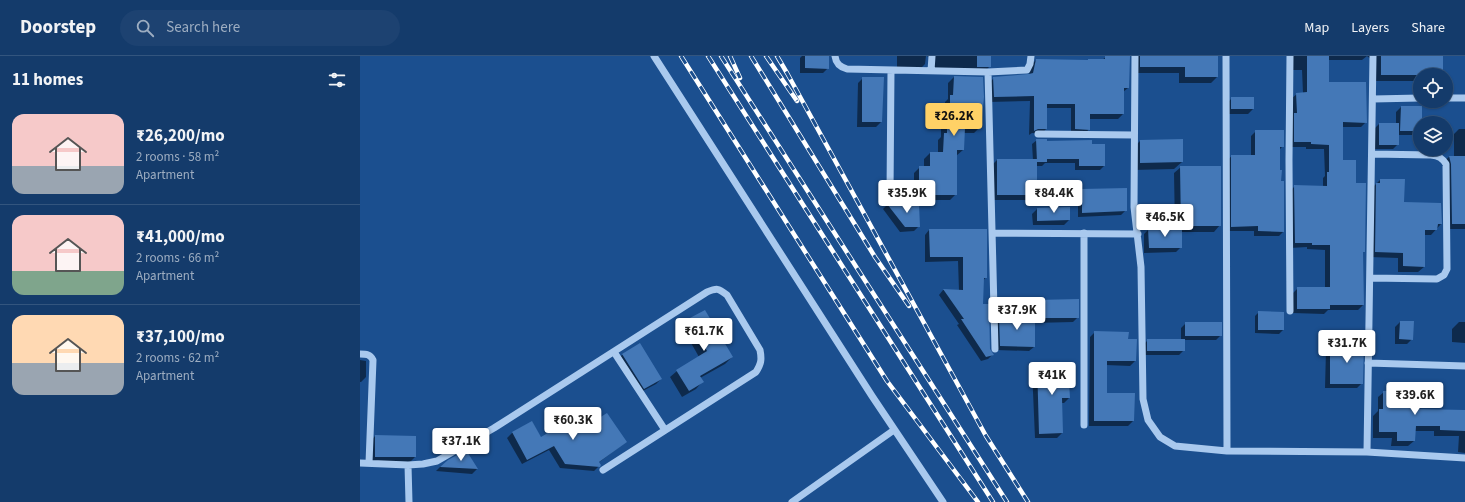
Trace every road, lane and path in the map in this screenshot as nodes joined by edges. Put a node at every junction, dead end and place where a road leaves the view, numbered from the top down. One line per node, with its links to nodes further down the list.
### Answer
1 (654, 56): 32 (street)
2 (835, 56): 9 (street)
3 (932, 56): 10 (street)
4 (1031, 56): 11 (street)
5 (1135, 56): 17 (street)
6 (1226, 56): 33 (street)
7 (1290, 56): 24 (street)
8 (1373, 56): 15 (street)
9 (891, 71): 10 (street); 19 (street)
10 (931, 71): 11 (street)
11 (988, 72): 20 (street)
12 (1413, 98): 15 (street)
13 (1453, 98): 14 (street)
14 (1465, 98)
15 (1373, 99): 18 (street)
16 (1038, 134): 17 (street)
17 (1134, 135): 22 (street)
18 (1372, 154): 23 (street); 23 (street)
19 (890, 193)
20 (992, 233): 21 (street); 25 (street)
21 (1084, 233): 22 (street); 30 (street)
22 (1138, 234): 33 (street)
23 (1370, 278): 28 (street)
24 (1290, 311)
25 (995, 349)
26 (614, 352): 31 (street); 31 (street); 38 (street)
27 (360, 354): 37 (street)
28 (1368, 363): 29 (street); 34 (street)
29 (1465, 366)
30 (1084, 426)
31 (665, 430): 39 (street)
32 (894, 430): 41 (street); 42 (street)
33 (1228, 452): 34 (street)
34 (1367, 452): 35 (street)
35 (1465, 458)
36 (360, 463): 37 (street)
37 (369, 463): 38 (street)
38 (408, 465): 40 (street)
39 (603, 470)
40 (409, 502)
41 (792, 502)
42 (943, 502)

